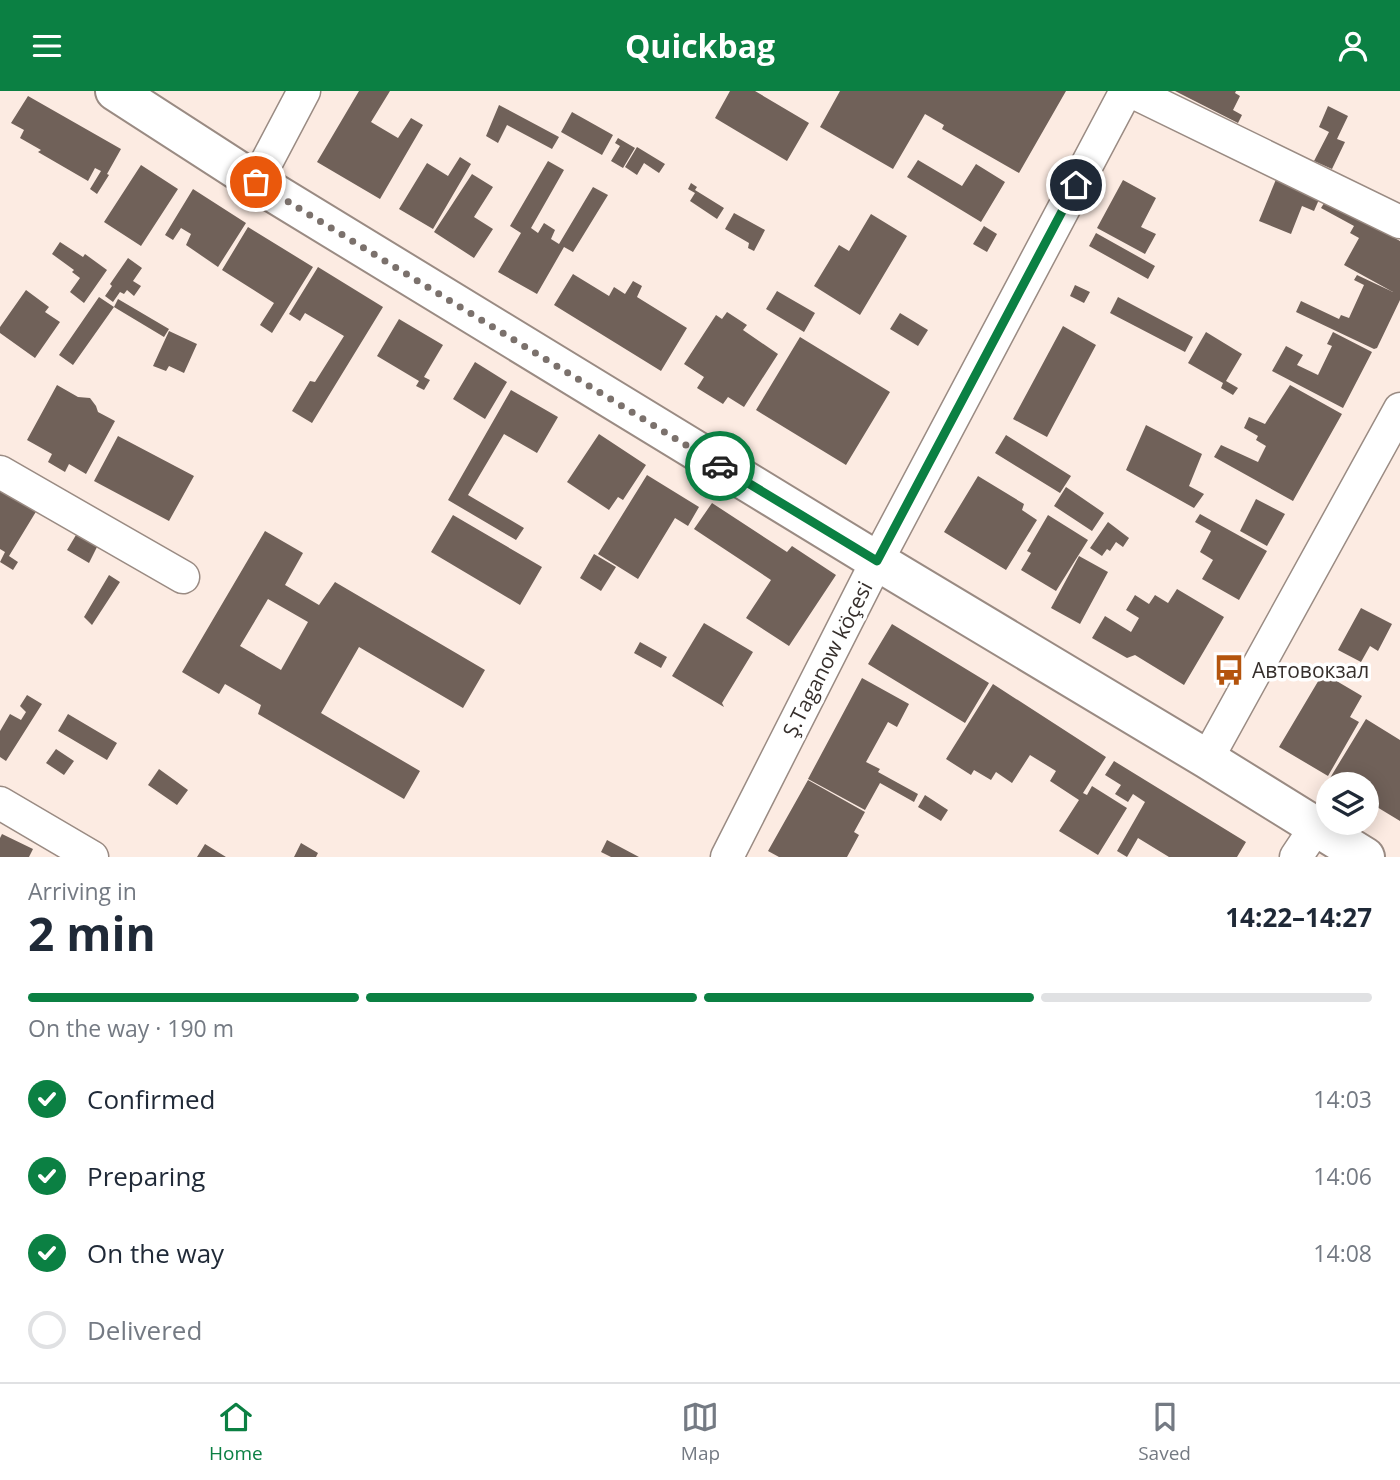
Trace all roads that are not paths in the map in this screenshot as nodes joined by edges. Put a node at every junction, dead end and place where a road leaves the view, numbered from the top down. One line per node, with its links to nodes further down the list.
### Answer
1 (115, 91): 4 (main road)
2 (304, 91): 4 (street)
3 (1128, 91): 5 (street); 8 (street, Ş.Taganow köçesi)
4 (256, 182): 8 (main road)
5 (1400, 222)
6 (1400, 409): 10 (street)
7 (0, 472): 9 (street)
8 (877, 561): 10 (main road); 15 (street, Ş.Taganow köçesi)
9 (183, 577)
10 (1207, 759): 12 (main road)
11 (0, 803): 13 (street)
12 (1306, 842): 16 (main road)
13 (60, 849): 14 (street)
14 (92, 857)
15 (727, 857)
16 (1366, 857)

